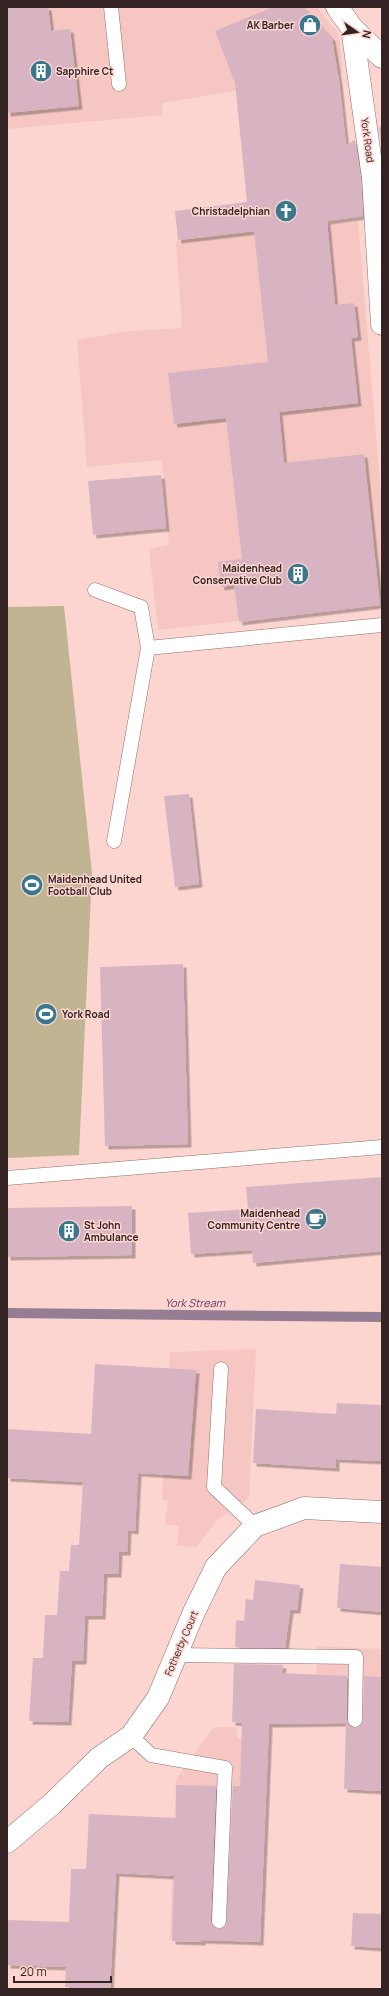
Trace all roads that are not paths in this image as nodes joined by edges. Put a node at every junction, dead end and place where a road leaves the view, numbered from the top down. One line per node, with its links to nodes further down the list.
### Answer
1 (111, 7): 5 (lane)
2 (337, 7): 3 (street)
3 (352, 28): 4 (street); 6 (street, York Road)
4 (382, 57)
5 (119, 84)
6 (382, 324)
7 (95, 590): 9 (lane)
8 (382, 625): 9 (lane)
9 (148, 648): 10 (lane)
10 (114, 840)
11 (382, 1147): 12 (lane)
12 (7, 1178)
13 (221, 1369): 15 (lane)
14 (382, 1512): 15 (street, Fotherby Court)
15 (255, 1526): 16 (street, Fotherby Court)
16 (176, 1655): 17 (lane); 18 (street, Fotherby Court)
17 (355, 1720)
18 (131, 1736): 19 (street, Fotherby Court); 20 (lane)
19 (7, 1842)
20 (219, 1921)

